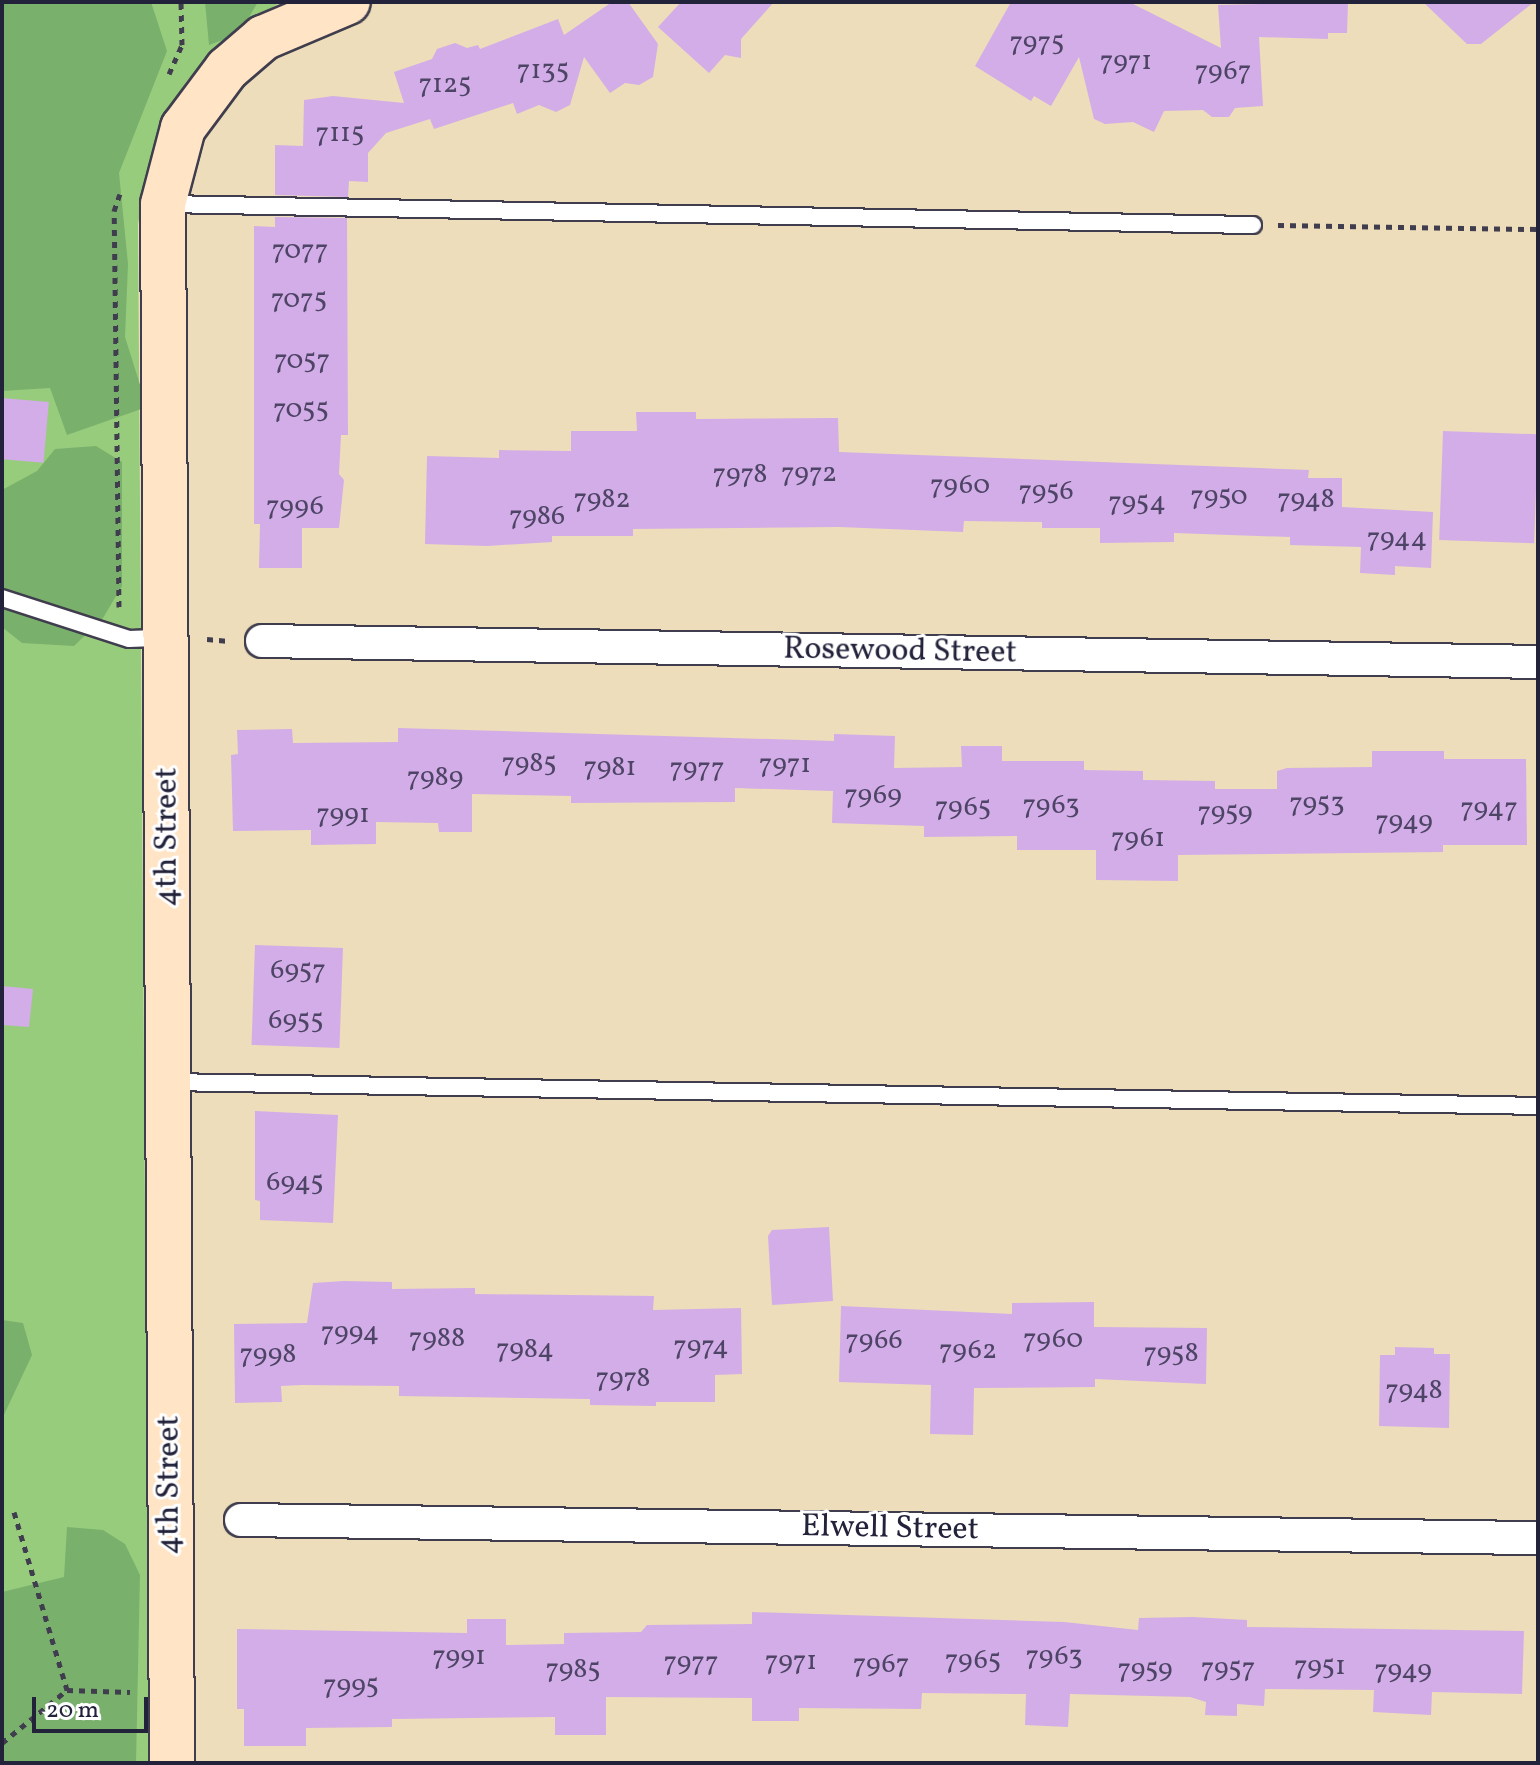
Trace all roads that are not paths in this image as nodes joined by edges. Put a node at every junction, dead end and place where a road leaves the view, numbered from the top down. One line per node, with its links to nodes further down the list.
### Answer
1 (348, 2): 2 (street, 4th Street)
2 (163, 204): 3 (lane); 5 (street, 4th Street)
3 (1253, 225)
4 (2, 598): 5 (lane)
5 (168, 638): 8 (street, 4th Street)
6 (262, 641): 7 (street, Rosewood Street)
7 (1538, 662)
8 (167, 1081): 9 (lane); 12 (street, 4th Street)
9 (1538, 1106)
10 (241, 1520): 11 (street, Elwell Street)
11 (1538, 1538)
12 (172, 1763)

